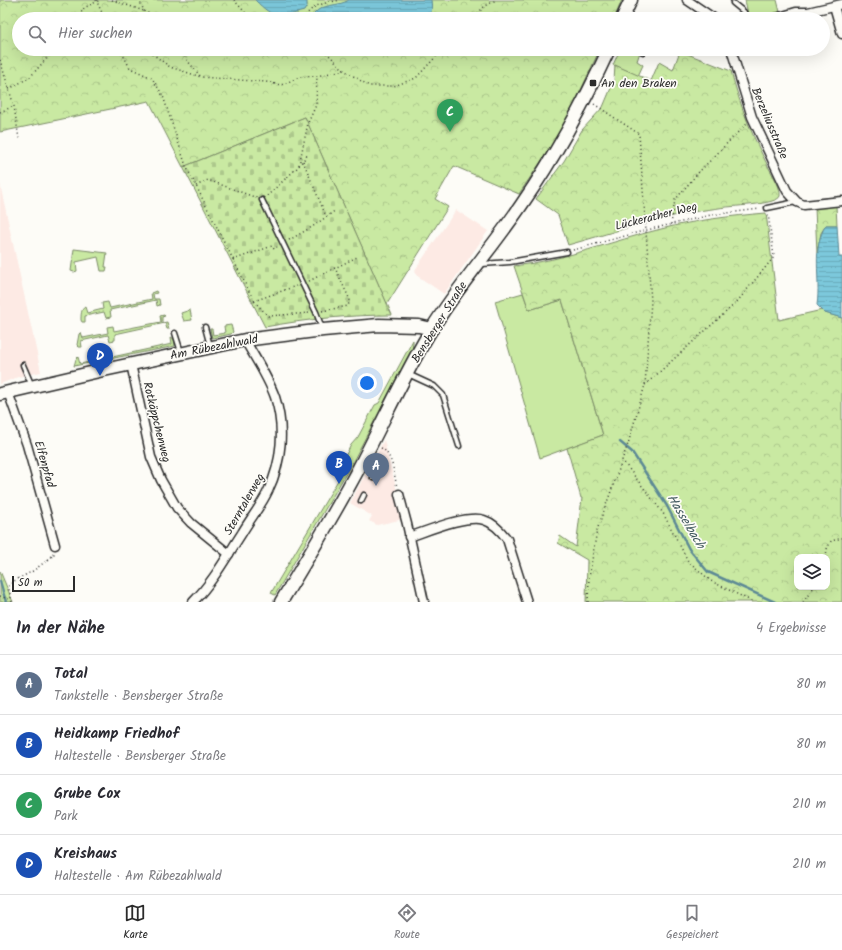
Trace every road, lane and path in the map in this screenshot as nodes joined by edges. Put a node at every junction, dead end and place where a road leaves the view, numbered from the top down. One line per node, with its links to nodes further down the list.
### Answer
1 (100, 0): 9 (path)
2 (112, 0): 12 (path)
3 (143, 0): 12 (path)
4 (234, 0): 15 (path)
5 (340, 0): 16 (path)
6 (496, 0): 17 (path)
7 (631, 0): 18 (main road)
8 (687, 0): 19 (street)
9 (96, 1): 13 (path); 14 (path)
10 (733, 3): 20 (lane)
11 (838, 5): 23 (street); 24 (street)
12 (144, 11)
13 (81, 12)
14 (102, 12)
15 (245, 12)
16 (308, 12)
17 (479, 12)
18 (625, 12)
19 (705, 12)
20 (744, 12)
21 (796, 12): 22 (street)
22 (808, 12)
23 (808, 12)
24 (842, 34)
25 (49, 56): 37 (path)
26 (124, 56): 46 (path)
27 (155, 56): 36 (path)
28 (185, 56): 36 (path)
29 (330, 56): 34 (path)
30 (436, 56): 34 (path)
31 (606, 56): 38 (main road, Bensberger Straße)
32 (733, 56): 41 (street, Berzeliusstraße)
33 (0, 60): 37 (path)
34 (344, 70): 35 (path)
35 (317, 76): 36 (path); 45 (path)
36 (201, 77)
37 (9, 89): 39 (path)
38 (586, 98): 54 (path); 59 (main road, Bensberger Straße)
39 (14, 106): 40 (path); 42 (path)
40 (0, 112)
41 (752, 118): 49 (street, Berzeliusstraße); 53 (path)
42 (19, 139)
43 (308, 154): 44 (path)
44 (303, 161): 45 (path); 52 (path)
45 (298, 167): 47 (path)
46 (196, 186): 47 (path); 58 (path)
47 (262, 200): 55 (lane)
48 (842, 201): 49 (street)
49 (797, 202): 50 (lane)
50 (767, 208): 53 (path, Lückerather Weg); 74 (path)
51 (336, 210): 52 (path)
52 (326, 216): 55 (path)
53 (671, 224): 54 (path, Lückerather Weg)
54 (647, 230): 56 (path, Lückerather Weg); 74 (path)
55 (283, 244): 58 (path); 61 (lane)
56 (566, 252): 59 (lane)
57 (356, 257): 60 (path)
58 (233, 260): 62 (path)
59 (477, 264): 65 (main road, Bensberger Straße)
60 (335, 268): 61 (path); 63 (path)
61 (302, 284): 62 (path); 63 (lane)
62 (254, 301): 63 (path)
63 (316, 312): 66 (lane)
64 (205, 327): 69 (lane)
65 (432, 329): 66 (main road, Am Rübezahlwald); 73 (main road, Bensberger Straße)
66 (324, 330): 68 (main road, Am Rübezahlwald)
67 (175, 333): 70 (lane)
68 (245, 340): 69 (main road, Am Rübezahlwald); 88 (street, Sterntalerweg)
69 (210, 347): 70 (main road, Am Rübezahlwald)
70 (182, 354): 71 (main road, Am Rübezahlwald)
71 (131, 364): 75 (main road, Am Rübezahlwald); 88 (street, Rotkäppchenweg)
72 (23, 365): 75 (lane)
73 (408, 373): 77 (lane); 96 (main road, Bensberger Straße)
74 (645, 385): 79 (path)
75 (32, 386): 76 (main road, Am Rübezahlwald)
76 (4, 393): 87 (street, Elfenpfad)
77 (459, 446)
78 (385, 451): 82 (path)
79 (622, 460): 99 (path); 100 (path)
80 (377, 472): 81 (lane)
81 (373, 478)
82 (399, 494): 85 (street)
83 (364, 495): 84 (lane)
84 (361, 501)
85 (409, 537): 97 (street); 98 (street)
86 (842, 538): 89 (path)
87 (55, 548): 91 (path)
88 (229, 554): 95 (street, Sterntalerweg)
89 (827, 554)
90 (54, 556): 91 (path)
91 (48, 560): 94 (path)
92 (812, 590): 101 (path)
93 (0, 596): 94 (path)
94 (12, 601)
95 (194, 602)
96 (281, 602)
97 (424, 602)
98 (528, 602)
99 (588, 602)
100 (754, 602)
101 (803, 602)

